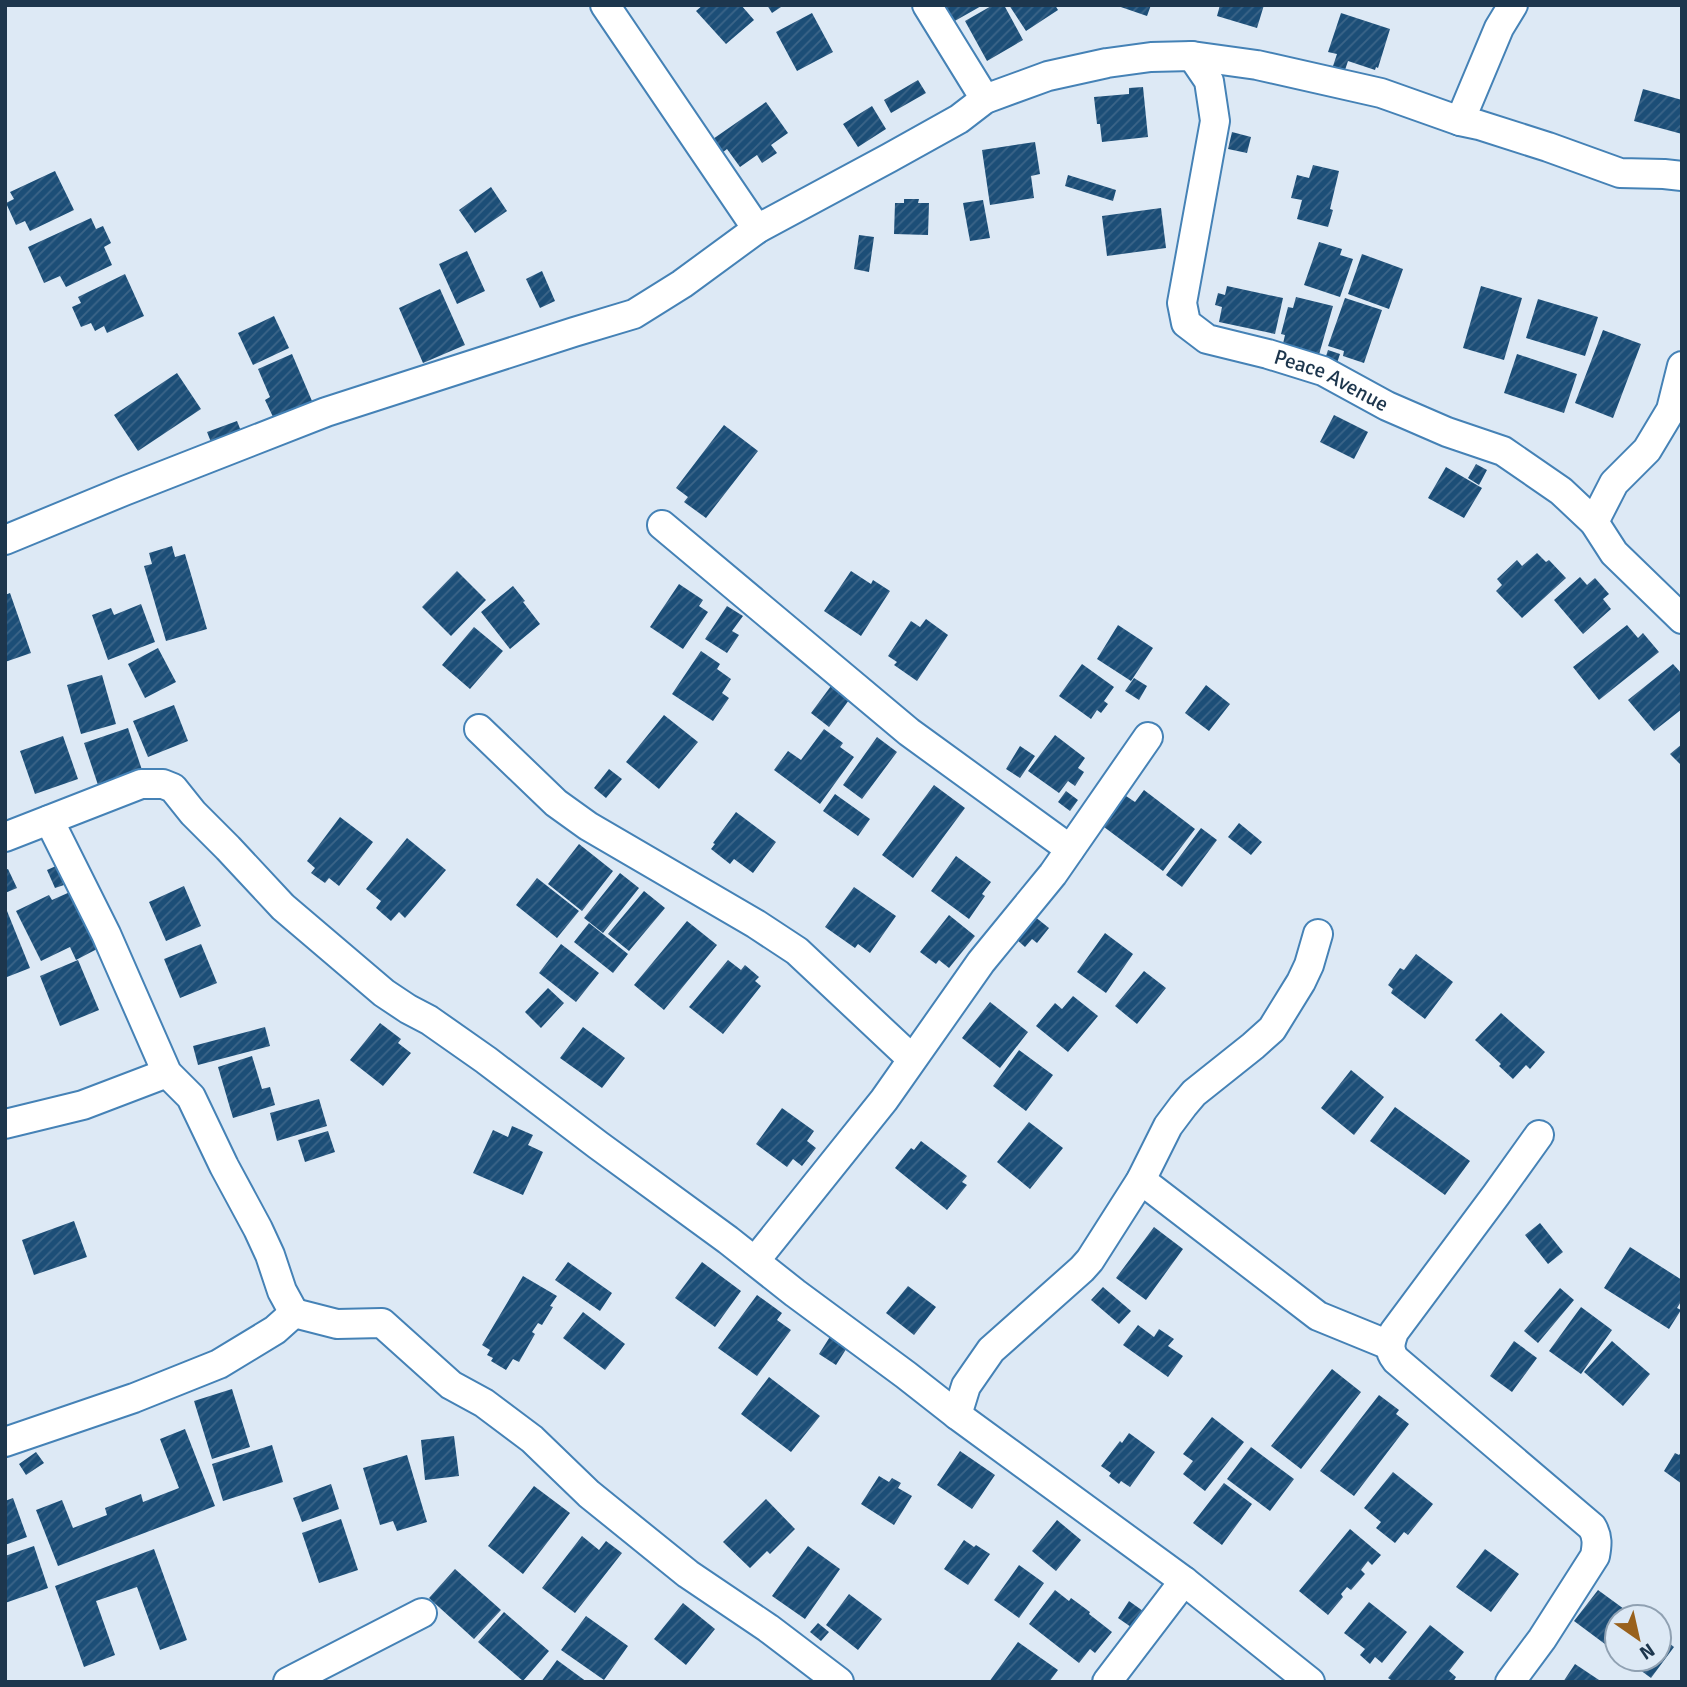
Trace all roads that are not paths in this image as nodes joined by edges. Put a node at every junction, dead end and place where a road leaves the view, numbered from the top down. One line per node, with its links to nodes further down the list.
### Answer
1 (605, 5): 8 (street)
2 (927, 5): 5 (street)
3 (1513, 5): 6 (street)
4 (1192, 56): 5 (street); 6 (street); 10 (street, Peace Avenue)
5 (985, 99): 8 (street)
6 (1460, 121): 7 (street)
7 (1682, 176)
8 (757, 229): 12 (street)
9 (1682, 366): 10 (street)
10 (1594, 522): 13 (street, Peace Avenue)
11 (662, 525): 18 (street)
12 (5, 540)
13 (1682, 619)
14 (479, 729): 20 (street)
15 (1147, 737): 18 (street)
16 (49, 820): 17 (street); 21 (street); 25 (street)
17 (5, 837)
18 (1070, 849): 20 (street)
19 (1318, 934): 24 (street)
20 (912, 1059): 25 (street)
21 (167, 1073): 22 (street); 26 (street)
22 (5, 1124)
23 (1539, 1135): 27 (street)
24 (1141, 1180): 27 (street); 28 (street)
25 (755, 1261): 28 (street)
26 (294, 1313): 29 (street); 33 (street)
27 (1389, 1345): 36 (street)
28 (957, 1415): 30 (street)
29 (5, 1442)
30 (1184, 1581): 34 (street); 35 (street)
31 (422, 1613): 32 (street)
32 (288, 1682)
33 (839, 1682)
34 (1107, 1682)
35 (1310, 1682)
36 (1510, 1682)

